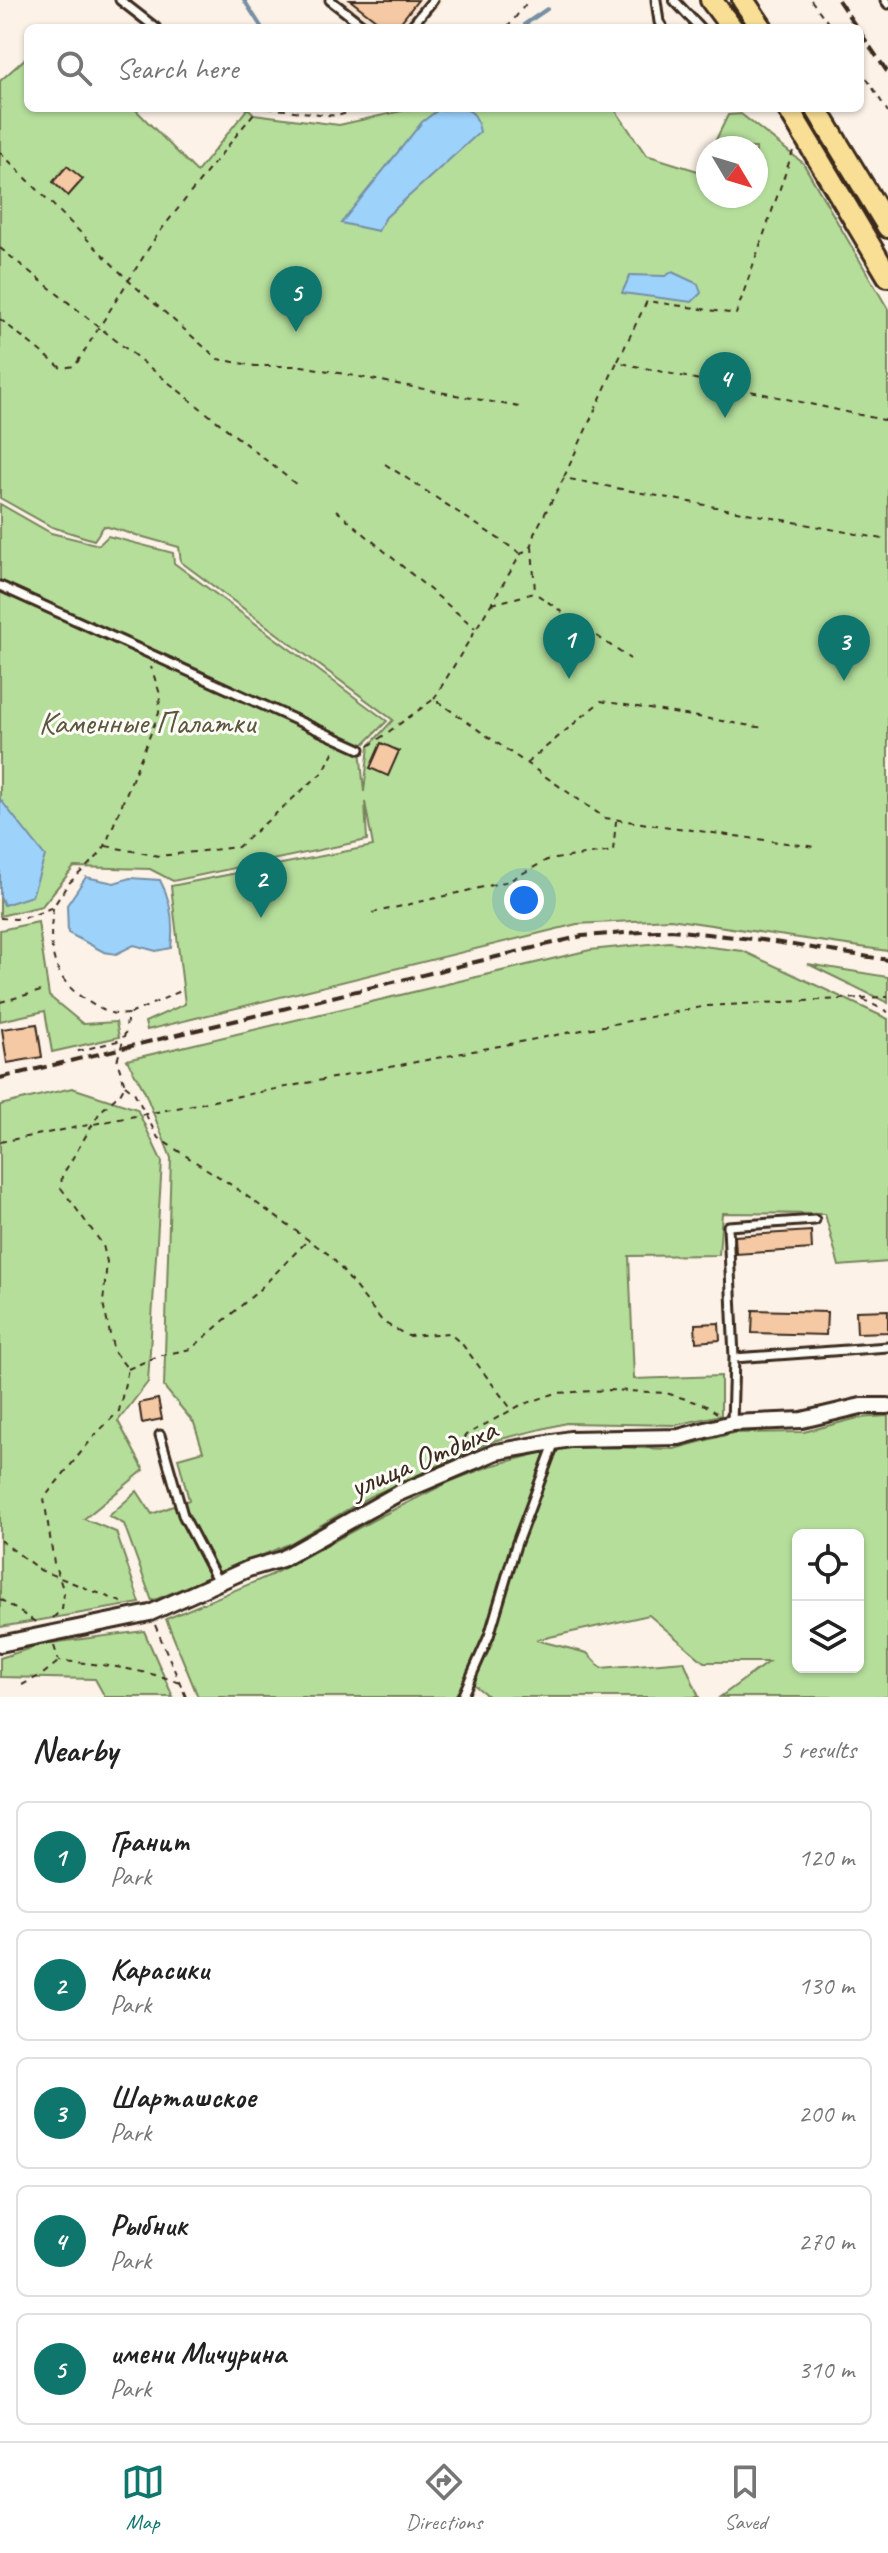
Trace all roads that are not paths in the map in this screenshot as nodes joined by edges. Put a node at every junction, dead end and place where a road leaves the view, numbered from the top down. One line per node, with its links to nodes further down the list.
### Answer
1 (120, 0): 8 (lane)
2 (330, 0): 9 (lane)
3 (433, 0): 10 (lane)
4 (656, 0): 11 (lane)
5 (674, 0): 12 (lane)
6 (711, 0): 13 (main road)
7 (743, 0): 14 (main road)
8 (151, 24)
9 (361, 24)
10 (413, 24)
11 (660, 24)
12 (696, 24)
13 (729, 24)
14 (759, 24)
15 (789, 112): 18 (main road)
16 (818, 112): 17 (main road)
17 (888, 230): 18 (main road)
18 (868, 240): 19 (main road)
19 (888, 276)
20 (0, 586): 21 (lane)
21 (360, 749)
22 (815, 1220): 24 (lane)
23 (888, 1347): 24 (lane)
24 (734, 1358): 26 (lane)
25 (888, 1406): 26 (street, улица Отдыха)
26 (732, 1423): 28 (street, улица Отдыха)
27 (160, 1435): 29 (lane)
28 (554, 1444): 29 (street, улица Отдыха); 31 (lane)
29 (218, 1582): 30 (street, улица Отдыха)
30 (0, 1644)
31 (462, 1697)

